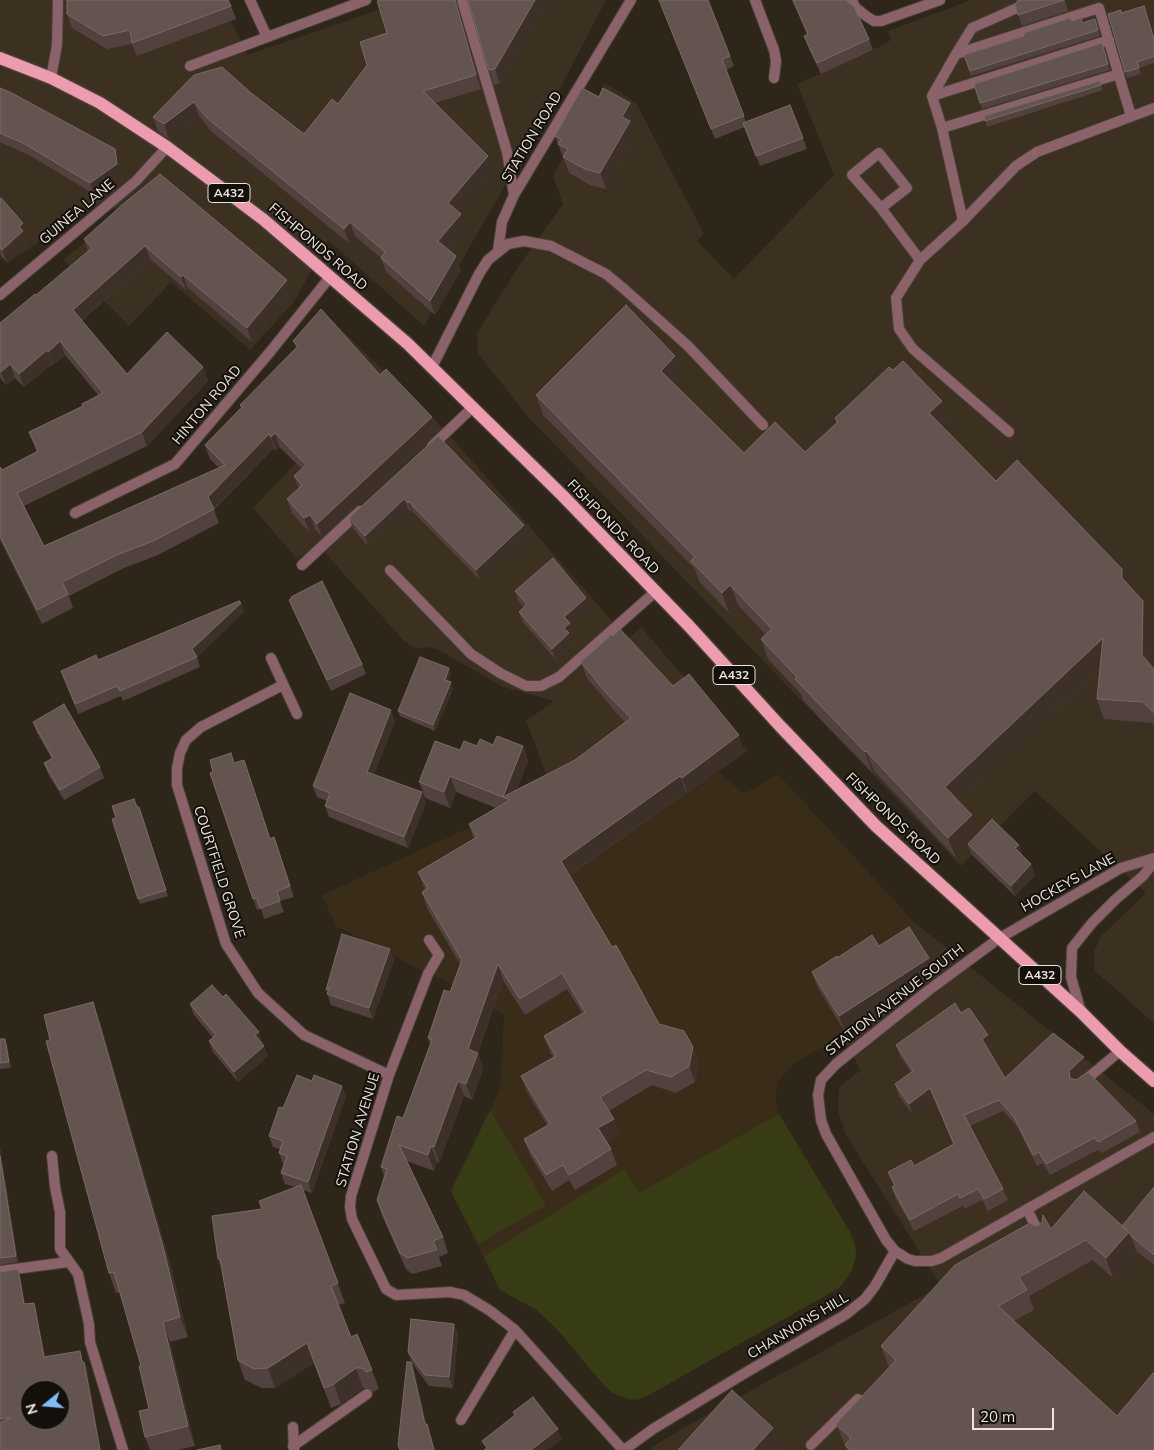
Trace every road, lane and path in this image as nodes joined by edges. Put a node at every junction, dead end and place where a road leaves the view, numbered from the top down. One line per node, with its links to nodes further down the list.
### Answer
1 (58, 0): 17 (street)
2 (250, 0): 11 (street)
3 (366, 0): 11 (street)
4 (462, 0): 24 (street, STATION ROAD)
5 (630, 0): 24 (street, STATION ROAD)
6 (755, 0): 18 (street)
7 (852, 0): 8 (street)
8 (940, 0)
9 (1098, 4): 12 (street); 13 (street)
10 (1017, 8): 13 (street)
11 (267, 36): 15 (street)
12 (1109, 40): 16 (street); 19 (street)
13 (956, 54): 19 (street)
14 (0, 58): 17 (main road, FISHPONDS ROAD / A432)
15 (190, 66)
16 (1119, 74): 21 (street); 22 (street)
17 (51, 78): 23 (main road, FISHPONDS ROAD / A432)
18 (774, 78)
19 (932, 96): 22 (street)
20 (1154, 108): 21 (street)
21 (1131, 116): 26 (street)
22 (942, 128): 26 (street)
23 (167, 147): 29 (main road, FISHPONDS ROAD / A432); 30 (street, GUINEA LANE)
24 (514, 195): 27 (street)
25 (881, 208): 25 (street); 28 (street)
26 (963, 221): 28 (street)
27 (498, 251): 31 (street); 33 (street)
28 (920, 260): 34 (street)
29 (330, 277): 31 (main road, FISHPONDS ROAD / A432); 37 (street, HINTON ROAD)
30 (0, 295)
31 (432, 367): 32 (main road, FISHPONDS ROAD / A432)
32 (473, 407): 35 (street); 40 (main road, FISHPONDS ROAD / A432)
33 (763, 426)
34 (1009, 432)
35 (423, 453)
36 (366, 506): 38 (street)
37 (75, 513)
38 (302, 565)
39 (390, 570): 40 (street)
40 (655, 592): 46 (main road, FISHPONDS ROAD / A432)
41 (271, 658): 42 (street)
42 (283, 685): 43 (street); 50 (street, COURTFIELD GROVE)
43 (297, 714)
44 (1154, 858): 46 (street, HOCKEYS LANE)
45 (1154, 862): 48 (street)
46 (998, 939): 48 (main road, FISHPONDS ROAD / A432); 57 (street, STATION AVENUE SOUTH)
47 (429, 940): 50 (street, STATION AVENUE)
48 (1081, 1012): 49 (main road, FISHPONDS ROAD / A432)
49 (1120, 1051): 51 (main road, FISHPONDS ROAD / A432); 52 (street)
50 (389, 1074): 60 (street, STATION AVENUE)
51 (1154, 1081)
52 (1079, 1085)
53 (1154, 1138): 55 (street)
54 (52, 1156): 58 (street)
55 (1027, 1209): 56 (street); 57 (street)
56 (1042, 1239)
57 (895, 1250): 68 (street, CHANNONS HILL)
58 (68, 1262): 59 (street); 67 (street)
59 (0, 1271)
60 (515, 1330): 63 (street); 68 (street, STATION AVENUE)
61 (367, 1394): 66 (street)
62 (858, 1399): 65 (street)
63 (461, 1420)
64 (293, 1427): 66 (street)
65 (812, 1445)
66 (293, 1448)
67 (123, 1450)
68 (623, 1450)

